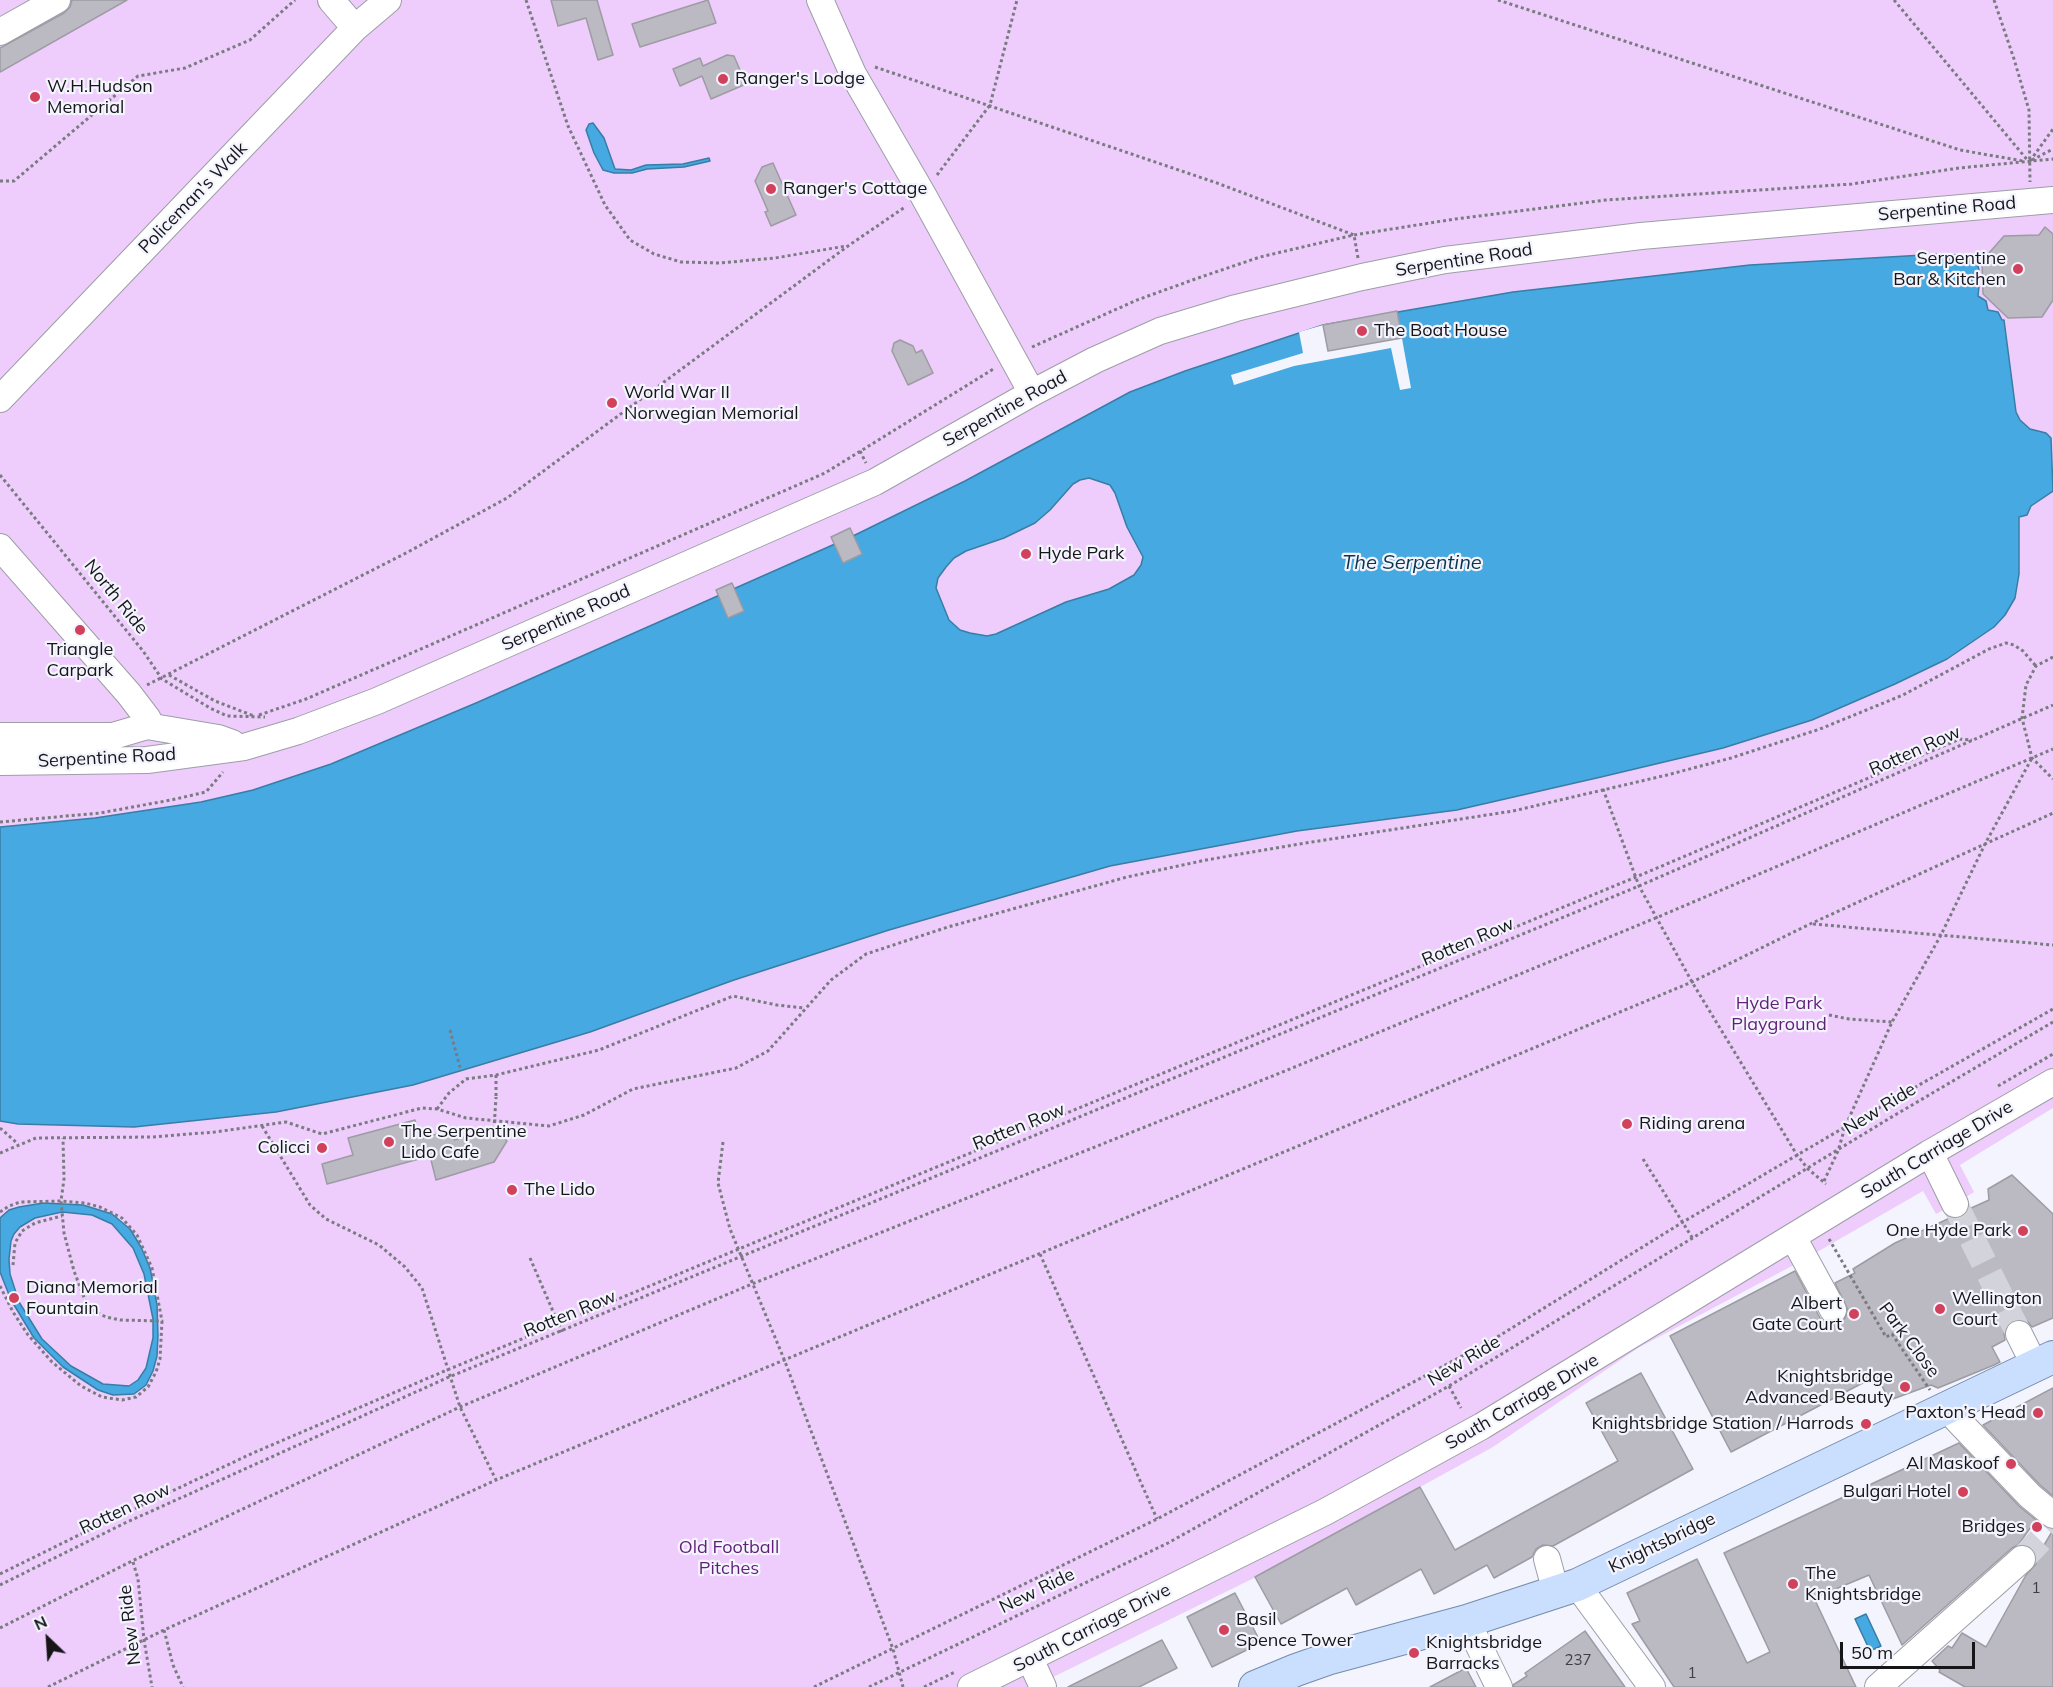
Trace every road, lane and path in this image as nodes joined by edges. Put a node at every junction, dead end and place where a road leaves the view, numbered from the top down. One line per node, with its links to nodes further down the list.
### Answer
1 (57, 0): 12 (street)
2 (295, 0): 19 (path)
3 (331, 0): 11 (street)
4 (388, 0): 11 (street, Policeman's Walk)
5 (525, 0): 23 (path)
6 (820, 0): 13 (street)
7 (1017, 0): 14 (path)
8 (1498, 0): 18 (path)
9 (1893, 0): 18 (path)
10 (1994, 0): 18 (path)
11 (355, 28): 26 (street, Policeman's Walk)
12 (0, 32)
13 (845, 58): 14 (path); 20 (street)
14 (990, 105): 20 (path); 22 (path)
15 (2053, 129): 18 (path)
16 (2053, 149): 18 (path)
17 (2053, 159): 18 (path)
18 (2029, 162): 21 (path); 22 (path)
19 (0, 181)
20 (922, 195): 23 (path); 24 (street)
21 (2042, 200): 25 (street, Serpentine Road)
22 (1354, 235): 24 (path)
23 (848, 246): 33 (path)
24 (1013, 357): 25 (street); 38 (path)
25 (1032, 393): 41 (street, Serpentine Road)
26 (0, 399)
27 (865, 461): 28 (path)
28 (856, 465)
29 (0, 475): 34 (path, North Ride)
30 (0, 547): 35 (street)
31 (2053, 657): 32 (path)
32 (2036, 666): 39 (path); 49 (path)
33 (169, 675): 34 (path); 38 (path)
34 (162, 679): 35 (path); 38 (path, North Ride)
35 (129, 694): 40 (street)
36 (2053, 705): 39 (path, Rotten Row)
37 (276, 715): 38 (path)
38 (255, 717): 41 (path); 44 (path)
39 (2022, 718): 43 (path, Rotten Row); 46 (path)
40 (147, 726): 42 (street); 44 (street)
41 (298, 731): 44 (street, Serpentine Road)
42 (0, 735)
43 (1973, 741): 53 (path); 54 (path, Rotten Row)
44 (244, 747): 47 (street, Serpentine Road); 51 (path)
45 (2053, 749): 46 (path)
46 (2032, 758): 48 (path); 52 (path); 55 (path)
47 (0, 762)
48 (2053, 779)
49 (1603, 789): 53 (path); 60 (path)
50 (2053, 813): 52 (path)
51 (0, 822)
52 (1985, 844): 56 (path); 57 (path)
53 (1636, 877): 54 (path); 91 (path)
54 (1639, 886): 55 (path); 93 (path, Rotten Row)
55 (1658, 917): 59 (path); 96 (path)
56 (1810, 924): 57 (path); 59 (path)
57 (1941, 935): 58 (path); 63 (path)
58 (2053, 945)
59 (1692, 982): 80 (path); 92 (path)
60 (804, 1008): 67 (path); 69 (path)
61 (2053, 1009): 71 (path)
62 (1829, 1015): 63 (path)
63 (1892, 1022): 71 (path)
64 (2053, 1022): 77 (path, New Ride)
65 (450, 1030): 66 (path)
66 (461, 1071)
67 (496, 1075): 69 (path); 73 (path, bridge)
68 (2053, 1082): 79 (street, South Carriage Drive)
69 (437, 1109): 70 (path)
70 (262, 1126): 74 (path); 105 (path)
71 (1845, 1127): 77 (path); 80 (path)
72 (0, 1128): 76 (path)
73 (494, 1129)
74 (63, 1138): 76 (path); 83 (path)
75 (723, 1142): 91 (path)
76 (18, 1144): 78 (path)
77 (1838, 1151): 82 (path, New Ride); 82 (path)
78 (0, 1153)
79 (1930, 1153): 84 (street); 87 (street, South Carriage Drive)
80 (1797, 1155): 82 (path); 88 (path)
81 (1642, 1159): 88 (path)
82 (1808, 1169): 90 (path, New Ride)
83 (61, 1201): 85 (path); 86 (path); 99 (path)
84 (1955, 1204)
85 (0, 1212)
86 (62, 1216): 95 (path); 99 (path)
87 (1819, 1221): 89 (street, South Carriage Drive); 110 (path, Park Close)
88 (1683, 1222): 90 (path); 113 (path)
89 (1793, 1237): 98 (street); 125 (street, South Carriage Drive)
90 (1693, 1239): 107 (path, New Ride)
91 (738, 1249): 93 (path); 100 (path)
92 (1040, 1254): 103 (path); 113 (path)
93 (741, 1257): 96 (path); 101 (path, Rotten Row)
94 (530, 1258): 100 (path)
95 (13, 1265)
96 (752, 1284): 103 (path); 108 (path)
97 (0, 1286): 99 (path)
98 (1833, 1310)
99 (162, 1322)
100 (558, 1323): 101 (path); 105 (path)
101 (562, 1332): 106 (path, Rotten Row)
102 (2019, 1334): 104 (street)
103 (783, 1359): 111 (path); 124 (path)
104 (2044, 1362): 110 (main road, Knightsbridge)
105 (447, 1370): 106 (path); 117 (path)
106 (449, 1377): 108 (path); 118 (path, Rotten Row)
107 (1449, 1386): 109 (path); 126 (path, New Ride)
108 (460, 1407): 111 (path); 116 (path)
109 (1461, 1408)
110 (1947, 1408): 112 (street); 119 (main road, Knightsbridge)
111 (495, 1480): 122 (path)
112 (2053, 1515)
113 (1157, 1519): 124 (path)
114 (1546, 1559): 119 (street)
115 (2022, 1559): 139 (street)
116 (132, 1561): 121 (path); 123 (path, New Ride)
117 (0, 1574)
118 (0, 1585)
119 (1567, 1588): 120 (main road, Knightsbridge); 138 (street)
120 (1467, 1621): 127 (main road, Knightsbridge); 137 (street)
121 (0, 1628)
122 (164, 1630): 123 (path); 130 (path)
123 (144, 1640): 128 (path); 129 (path, New Ride)
124 (892, 1649): 126 (path); 131 (path)
125 (1030, 1659): 134 (street, South Carriage Drive); 135 (street)
126 (899, 1672): 132 (path, New Ride); 133 (path)
127 (1300, 1678): 136 (main road, Knightsbridge)
128 (48, 1687)
129 (152, 1687)
130 (183, 1687)
131 (814, 1687)
132 (869, 1687)
133 (903, 1687)
134 (971, 1687)
135 (1044, 1687)
136 (1255, 1687)
137 (1499, 1687)
138 (1652, 1687)
139 (1878, 1687)

